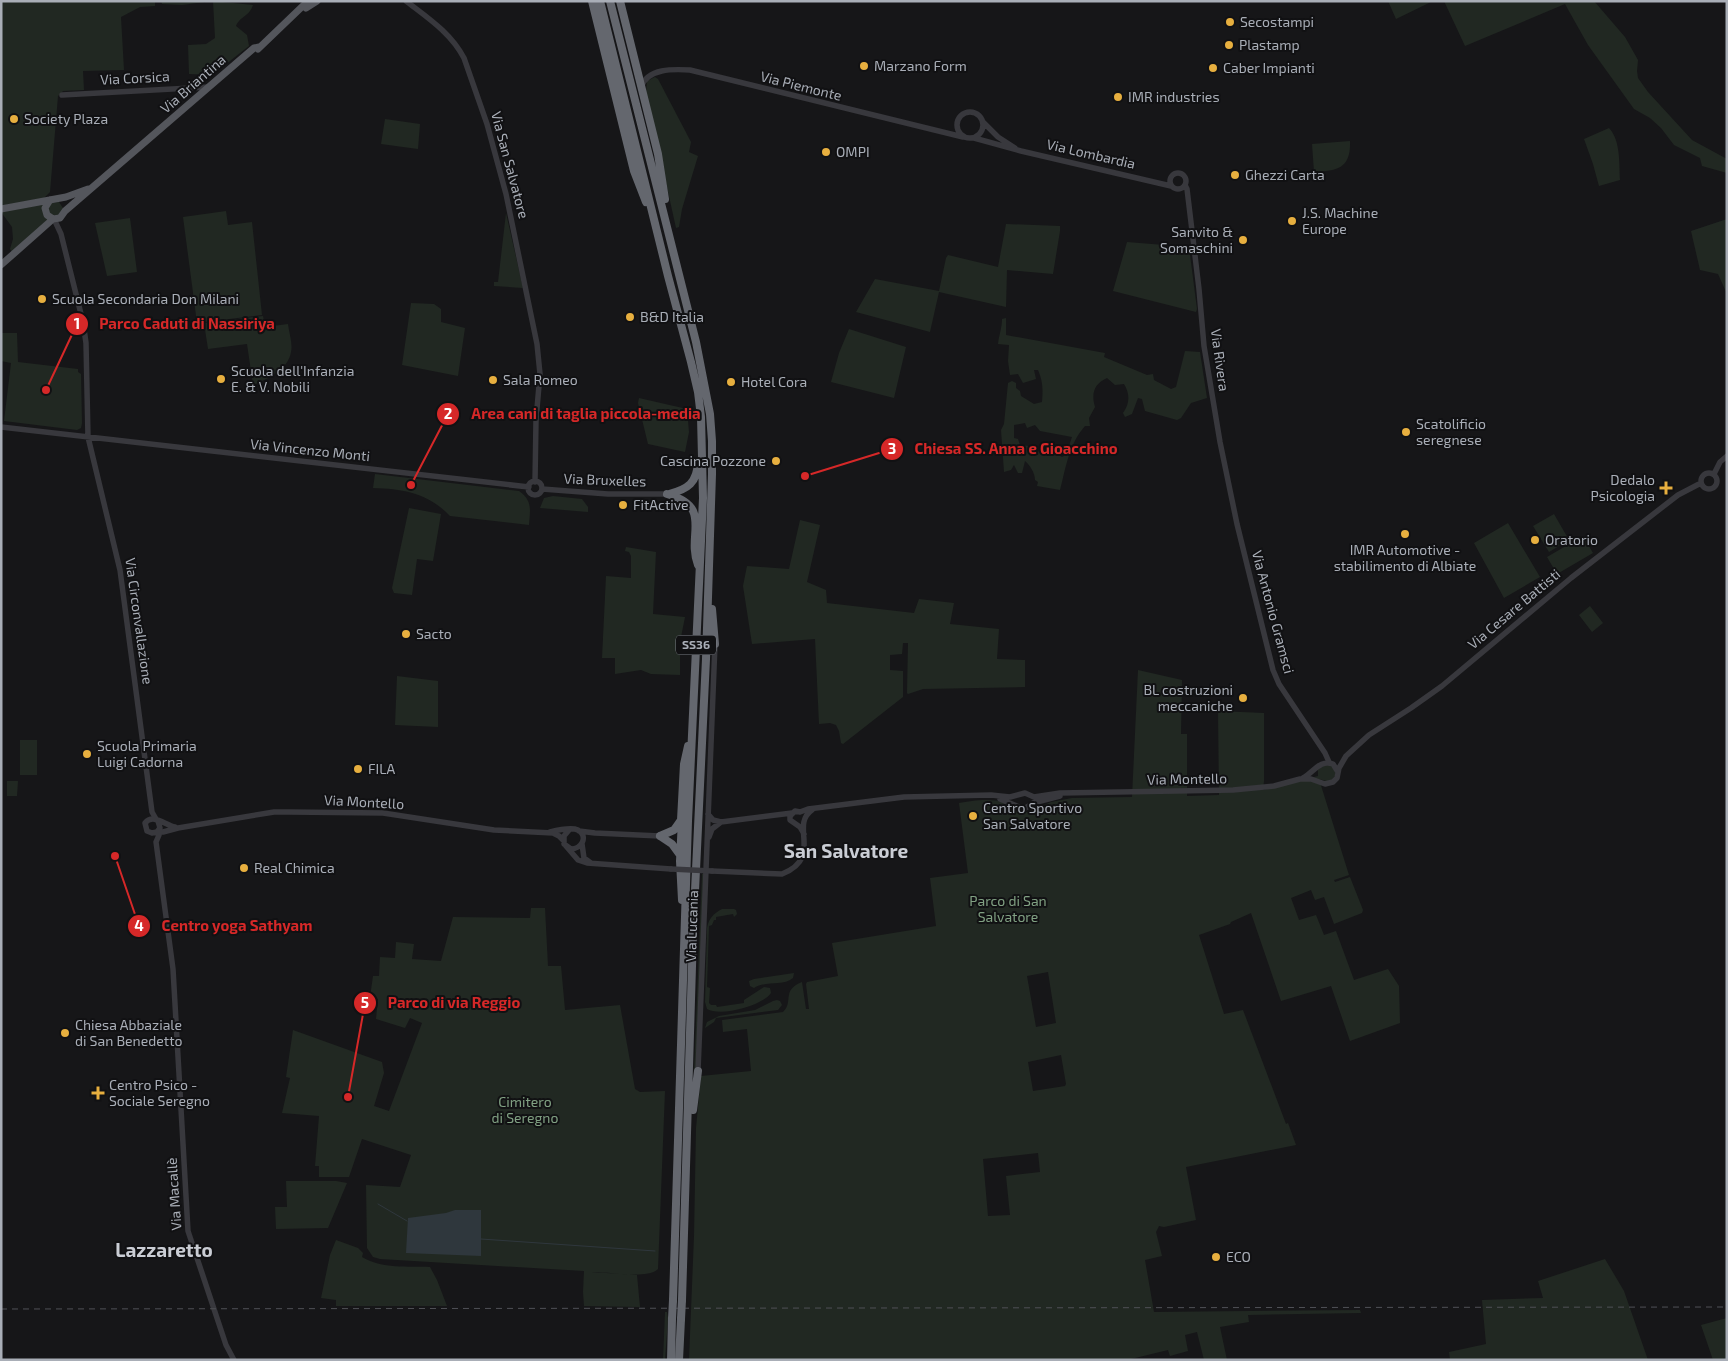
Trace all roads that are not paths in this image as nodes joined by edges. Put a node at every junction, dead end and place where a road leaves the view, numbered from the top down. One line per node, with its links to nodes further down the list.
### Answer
1 (308, 1): 8 (main road, Via Briantina)
2 (317, 1): 8 (main road, Via Briantina)
3 (406, 1): 44 (street, Via San Salvatore)
4 (592, 1): 37 (highway)
5 (600, 1): 37 (highway, SS36)
6 (610, 1): 35 (highway, SS36)
7 (620, 1): 10 (highway)
8 (297, 13): 9 (main road, Via Briantina)
9 (259, 47): 12 (main road, Via Briantina); 20 (main road, Via Briantina)
10 (637, 68): 11 (street); 13 (highway)
11 (651, 74): 13 (street); 17 (street, Via Piemonte)
12 (209, 87): 14 (street, Via Corsica); 20 (main road, Via Briantina)
13 (641, 87): 35 (highway)
14 (62, 95)
15 (983, 122): 16 (street); 19 (street); 21 (street, Via Lombardia)
16 (956, 124): 17 (street); 18 (street)
17 (946, 132): 18 (street, Via Piemonte)
18 (963, 137): 19 (street)
19 (974, 138): 21 (street, Via Lombardia)
20 (144, 144): 25 (main road, Via Briantina)
21 (1021, 152): 23 (street, Via Lombardia)
22 (1171, 176): 23 (street); 24 (street); 26 (street)
23 (1156, 182): 26 (street, Via Lombardia)
24 (1185, 185): 27 (street); 28 (street, Via Rivera)
25 (96, 186): 29 (main road, Via Briantina); 31 (main road, Via Briantina)
26 (1171, 186): 27 (street)
27 (1178, 189): 28 (street)
28 (1187, 198): 49 (street, Via Rivera)
29 (52, 200): 30 (main road, Via Briantina); 31 (main road); 32 (main road)
30 (1, 209)
31 (64, 214): 32 (main road); 36 (street)
32 (53, 219): 33 (street); 34 (main road)
33 (58, 227): 34 (street); 36 (street)
34 (45, 228): 38 (main road)
35 (668, 230): 51 (highway, SS36)
36 (61, 234): 40 (street, Via Circonvallazione)
37 (658, 236): 41 (highway, SS36)
38 (1, 265)
39 (1, 427): 40 (street, Via Vincenzo Monti)
40 (88, 437): 46 (street, Via Vincenzo Monti); 67 (street, Via Circonvallazione)
41 (702, 439): 48 (highway); 50 (highway, SS36)
42 (1727, 456): 43 (street)
43 (1714, 474): 45 (street); 45 (street)
44 (535, 482): 46 (street); 47 (street)
45 (1701, 484): 54 (street, Via Cesare Battisti)
46 (529, 487): 47 (street)
47 (542, 489): 48 (street, Via Bruxelles)
48 (667, 494): 50 (highway)
49 (1237, 524): 55 (street, Via Antonio Gramsci)
50 (700, 569): 53 (highway, SS36)
51 (708, 573): 52 (highway); 92 (highway, SS36)
52 (714, 644): 69 (street, Via Lucania)
53 (692, 737): 70 (highway); 90 (highway, SS36)
54 (1346, 756): 55 (street, Via Cesare Battisti); 57 (street, Via Cesare Battisti)
55 (1327, 762): 56 (street); 57 (street)
56 (1317, 768): 58 (street, Via Montello); 59 (street)
57 (1338, 772): 59 (street)
58 (1300, 780): 59 (street, Via Montello); 60 (street, Via Montello)
59 (1319, 781)
60 (1075, 794): 63 (street, Via Montello); 64 (street, Via Montello)
61 (991, 795): 62 (street); 65 (street); 66 (street)
62 (1017, 796): 63 (street); 65 (street)
63 (1029, 796): 64 (street)
64 (1031, 805): 65 (street)
65 (1017, 806)
66 (812, 809): 68 (street); 72 (street)
67 (152, 812): 73 (street); 74 (street, Via Circonvallazione)
68 (800, 812): 71 (street); 72 (street)
69 (708, 814): 75 (street); 88 (street, Via Lucania)
70 (682, 815): 84 (highway); 87 (highway)
71 (791, 815): 75 (street); 76 (street)
72 (803, 819): 76 (street); 83 (street, Via Montello)
73 (148, 820): 74 (street); 80 (street)
74 (158, 820): 77 (street, Via Montello); 80 (street)
75 (721, 822): 88 (street)
76 (796, 824): 83 (street)
77 (178, 828): 80 (street, Via Montello); 81 (street, Via Montello)
78 (569, 830): 79 (street); 81 (street, Via Montello); 86 (street)
79 (578, 831): 82 (street); 85 (street)
80 (157, 832): 93 (street, Via Macallè)
81 (548, 832): 86 (street, Via Montello)
82 (595, 833): 84 (street); 85 (street)
83 (804, 834): 89 (street, Via Montello, bridge)
84 (660, 836): 87 (highway)
85 (583, 842): 86 (street); 89 (street)
86 (565, 844): 89 (street, Via Montello)
87 (681, 857): 90 (highway)
88 (706, 862): 91 (street, Via Lucania)
89 (593, 864)
90 (686, 922): 94 (highway, SS36, bridge)
91 (698, 1071): 92 (highway)
92 (686, 1178): 95 (highway, SS36, bridge)
93 (234, 1360)
94 (671, 1360)
95 (680, 1360)

